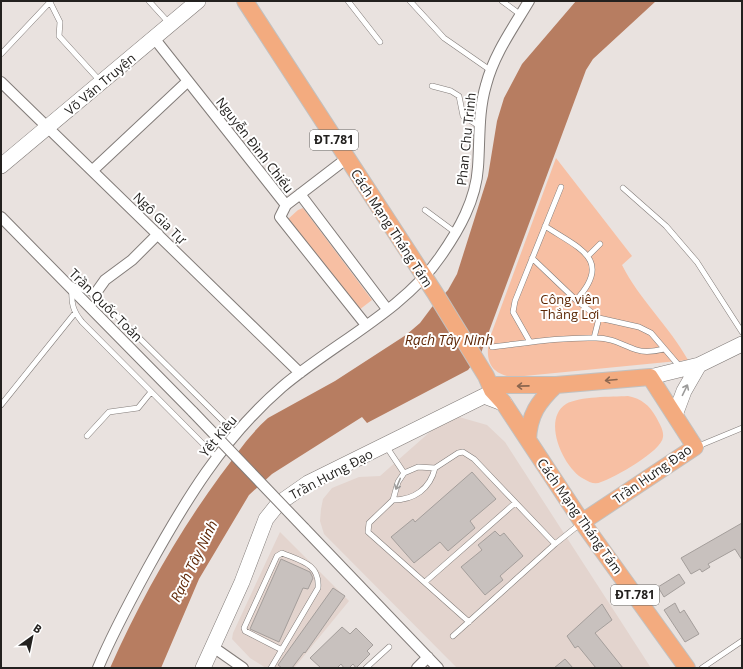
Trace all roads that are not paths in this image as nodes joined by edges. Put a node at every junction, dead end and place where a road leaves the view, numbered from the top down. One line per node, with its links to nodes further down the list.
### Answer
1 (149, 1): 9 (lane)
2 (198, 1): 9 (street, Võ Văn Truyện)
3 (245, 1): 20 (main road, Cách Mạng Tháng Tám / ĐT.781)
4 (348, 1): 11 (lane)
5 (410, 1): 13 (lane)
6 (502, 1): 8 (lane)
7 (529, 1): 8 (street, Phan Chu Trinh)
8 (521, 14): 13 (street, Phan Chu Trinh)
9 (170, 24): 10 (street, Võ Văn Truyện)
10 (154, 38): 14 (street, Nguyễn Đình Chiểu); 16 (street, Võ Văn Truyện)
11 (380, 42)
12 (1, 54): 16 (lane)
13 (490, 70): 18 (street, Phan Chu Trinh)
14 (188, 81): 22 (street); 26 (street, Nguyễn Đình Chiểu)
15 (1, 82): 19 (street, Ngô Gia Tự)
16 (101, 82): 19 (street, Võ Văn Truyện)
17 (432, 86): 18 (lane)
18 (480, 126): 30 (street, Phan Chu Trinh)
19 (49, 127): 21 (street, Võ Văn Truyện); 22 (street, Ngô Gia Tự)
20 (346, 159): 25 (street); 35 (main road, Cách Mạng Tháng Tám / ĐT.781)
21 (1, 166)
22 (93, 170): 31 (street, Ngô Gia Tự)
23 (561, 186): 29 (lane)
24 (623, 188): 43 (lane)
25 (300, 194): 26 (street); 39 (street, Nguyễn Đình Chiểu)
26 (286, 205): 42 (street, Nguyễn Đình Chiểu)
27 (425, 210): 30 (lane)
28 (1, 217): 36 (street, Trần Quốc Toản)
29 (545, 226): 33 (lane); 34 (lane)
30 (456, 233): 35 (street, Phan Chu Trinh)
31 (158, 234): 37 (street); 51 (street, Ngô Gia Tự)
32 (600, 244): 33 (lane)
33 (588, 256): 38 (lane)
34 (532, 258): 38 (lane); 45 (lane)
35 (425, 278): 39 (street, Yết Kiêu); 53 (main road, Cách Mạng Tháng Tám / ĐT.781)
36 (69, 286): 37 (lane); 40 (lane); 78 (street, Trần Quốc Toản, bridge)
37 (95, 294): 59 (lane)
38 (576, 300): 41 (lane)
39 (387, 309): 42 (street, Yết Kiêu)
40 (75, 313): 55 (lane); 56 (lane)
41 (599, 318): 44 (lane); 48 (lane)
42 (366, 325): 51 (street, Yết Kiêu)
43 (742, 332)
44 (594, 338): 45 (lane); 48 (lane)
45 (530, 342): 47 (lane)
46 (742, 344): 49 (street, Trần Hưng Đạo)
47 (492, 347)
48 (664, 349): 50 (lane)
49 (699, 365): 50 (street, Trần Hưng Đạo); 57 (street, one-way to 49)
50 (683, 370): 52 (street, Trần Hưng Đạo)
51 (300, 372): 59 (street, Yết Kiêu)
52 (650, 377): 54 (main road, Trần Hưng Đạo, one-way to 54); 57 (main road, Trần Hưng Đạo)
53 (488, 385): 54 (main road, Trần Hưng Đạo, one-way to 53); 61 (main road, Cách Mạng Tháng Tám / ĐT.781); 62 (street, Trần Hưng Đạo)
54 (556, 385): 61 (main road)
55 (151, 392): 60 (lane); 64 (lane)
56 (1, 406)
57 (675, 416): 63 (main road, Trần Hưng Đạo)
58 (742, 428): 63 (lane)
59 (236, 434): 64 (street, Yết Kiêu)
60 (87, 436)
61 (528, 440): 69 (main road, Cách Mạng Tháng Tám / ĐT.781)
62 (385, 445): 66 (lane); 75 (street, Trần Hưng Đạo)
63 (695, 447): 69 (main road, Trần Hưng Đạo)
64 (216, 457): 79 (street, Yết Kiêu)
65 (435, 468): 66 (lane); 67 (lane); 68 (lane)
66 (404, 473): 67 (lane, one-way to 67)
67 (393, 500): 71 (lane)
68 (515, 503): 70 (lane); 71 (lane)
69 (582, 522): 70 (lane); 86 (main road, Cách Mạng Tháng Tám / ĐT.781)
70 (555, 544): 72 (lane)
71 (425, 582): 72 (lane)
72 (469, 622): 73 (lane)
73 (453, 636)
74 (742, 641): 87 (lane)
75 (213, 647): 80 (street, Trần Hưng Đạo); 81 (street)
76 (389, 647): 83 (lane)
77 (282, 650): 77 (lane); 82 (lane)
78 (428, 658): 84 (street); 85 (street)
79 (98, 668)
80 (203, 668)
81 (243, 668)
82 (271, 668)
83 (366, 668)
84 (417, 668)
85 (438, 668)
86 (687, 668)
87 (702, 668)

